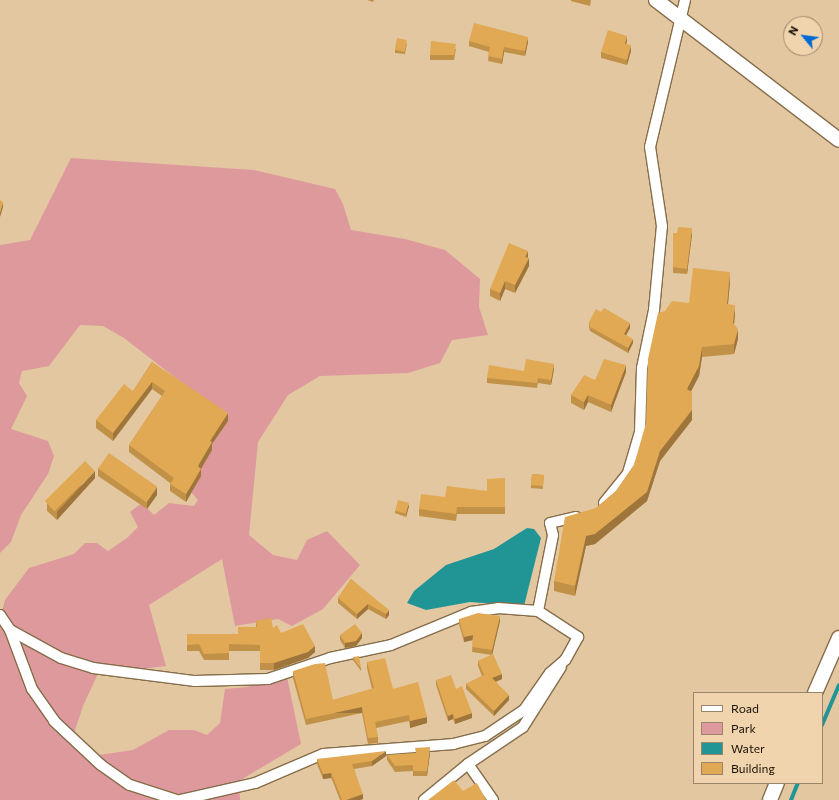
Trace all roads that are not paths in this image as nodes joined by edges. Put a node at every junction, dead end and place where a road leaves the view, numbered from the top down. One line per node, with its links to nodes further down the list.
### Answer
1 (656, 0): 3 (street)
2 (685, 0): 3 (street)
3 (680, 17): 4 (street); 5 (street)
4 (839, 140)
5 (597, 509)
6 (586, 514): 7 (street)
7 (538, 611): 9 (street); 11 (street)
8 (0, 615): 9 (street)
9 (10, 630): 15 (street)
10 (839, 638): 12 (street)
11 (565, 660): 13 (street); 16 (street)
12 (815, 692)
13 (468, 764): 17 (street); 18 (street)
14 (777, 784): 19 (street)
15 (177, 800)
16 (181, 800)
17 (424, 800)
18 (493, 800)
19 (770, 800)

